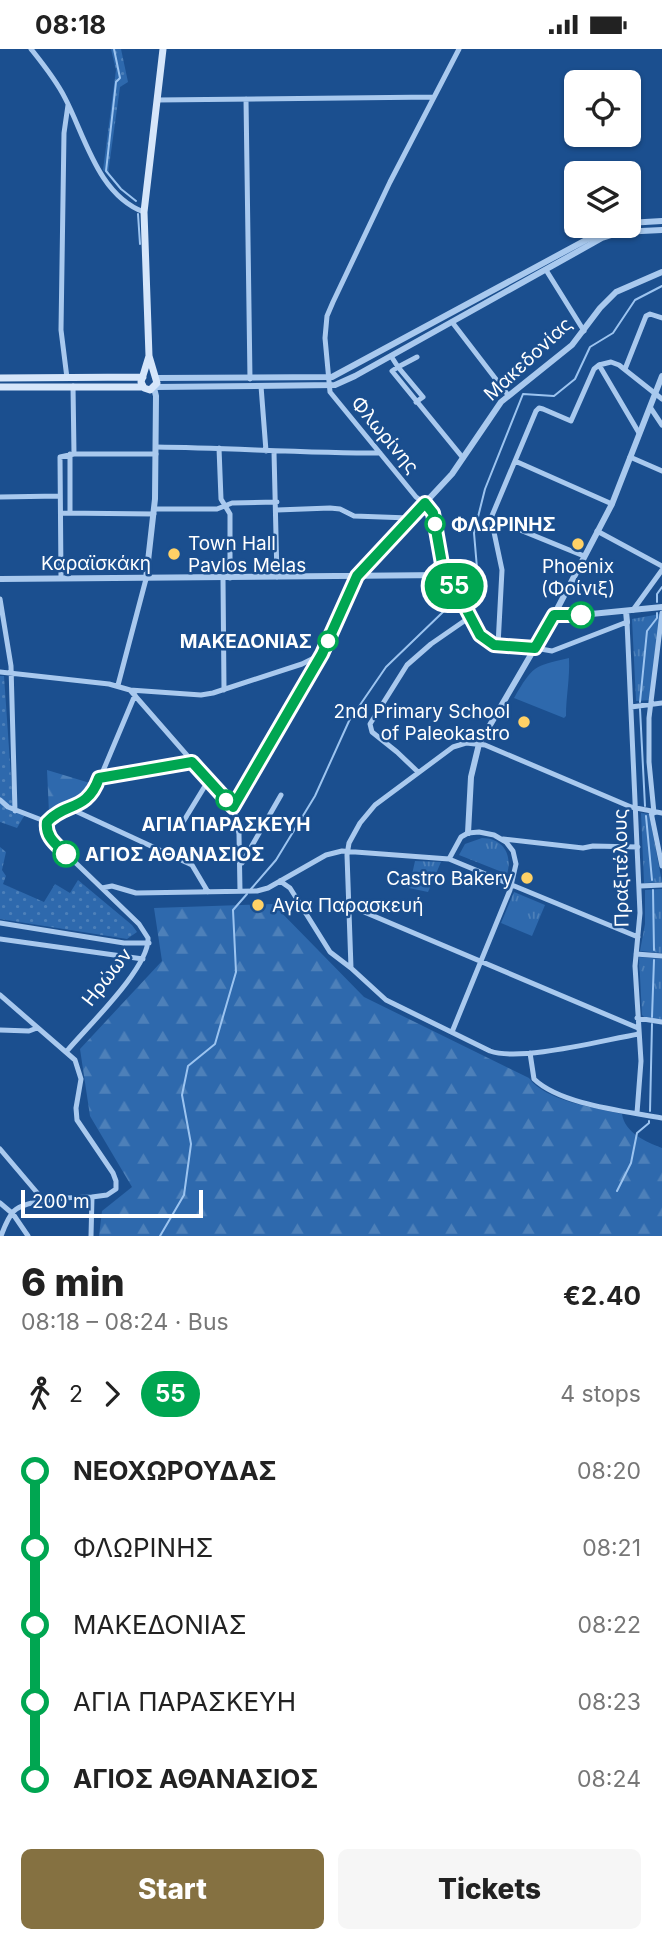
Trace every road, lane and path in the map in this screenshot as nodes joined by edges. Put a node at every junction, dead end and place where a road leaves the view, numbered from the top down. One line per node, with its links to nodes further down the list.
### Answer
1 (31, 49): 7 (street)
2 (163, 49): 6 (main road)
3 (459, 49): 4 (street)
4 (434, 97): 5 (street); 28 (street)
5 (246, 99): 6 (street); 29 (street)
6 (157, 100): 8 (main road)
7 (68, 105): 8 (street); 27 (street)
8 (144, 212): 18 (main road)
9 (662, 221): 10 (street)
10 (641, 222)
11 (662, 230): 13 (street)
12 (590, 238): 28 (street)
13 (546, 270): 16 (street); 17 (street)
14 (662, 272): 17 (street, Μακεδονίας)
15 (662, 318): 23 (street)
16 (452, 322): 19 (street); 36 (street)
17 (584, 331): 36 (street, Μακεδονίας)
18 (149, 356): 25 (main road); 30 (main road)
19 (391, 356): 22 (street); 33 (street)
20 (417, 357): 22 (street)
21 (598, 365): 23 (street); 40 (street); 49 (street)
22 (398, 367): 48 (street)
23 (625, 369): 35 (street)
24 (662, 376): 35 (street)
25 (144, 377): 27 (main road); 30 (main road)
26 (0, 378): 27 (main road)
27 (67, 378)
28 (329, 378): 29 (street); 33 (street)
29 (250, 379): 30 (street)
30 (151, 384): 31 (main road); 32 (street); 42 (street)
31 (73, 386): 34 (main road); 46 (street)
32 (261, 386): 33 (street); 43 (street)
33 (330, 386): 45 (street, Φλωρίνης)
34 (0, 387)
35 (655, 393): 37 (street); 38 (street)
36 (509, 395): 48 (street, Μακεδονίας)
37 (662, 398)
38 (650, 407): 39 (street); 40 (street)
39 (662, 425)
40 (639, 433): 47 (street)
41 (219, 449): 42 (street); 43 (street); 56 (street)
42 (156, 450): 46 (street); 58 (street)
43 (266, 451): 44 (street)
44 (274, 452): 45 (street); 53 (street)
45 (380, 453): 54 (street, Φλωρίνης)
46 (72, 454): 51 (street); 60 (street)
47 (630, 457): 50 (street); 55 (street)
48 (463, 458): 54 (street, Μακεδονίας)
49 (515, 461): 55 (street); 62 (street)
50 (662, 471)
51 (59, 496): 52 (street); 59 (street)
52 (0, 497)
53 (277, 502): 56 (street); 57 (street)
54 (425, 503): 61 (street, Μακεδονίας); 66 (street, Φλωρίνης)
55 (612, 504): 63 (street)
56 (223, 506): 58 (street); 70 (street)
57 (277, 510): 61 (street); 68 (street)
58 (154, 511): 60 (street); 72 (street)
59 (62, 513): 60 (street); 69 (street)
60 (70, 513)
61 (409, 518): 67 (street, Μακεδονίας)
62 (491, 518): 64 (street); 80 (street)
63 (597, 531): 64 (street); 65 (street)
64 (584, 556): 77 (street)
65 (662, 568): 75 (street)
66 (444, 575): 67 (street, Καραϊσκάκη); 78 (street)
67 (357, 576): 68 (street, Καραϊσκάκη); 82 (street, Μακεδονίας)
68 (276, 577): 70 (street, Καραϊσκάκη)
69 (61, 578): 71 (street, Καραϊσκάκη); 72 (street, Καραϊσκάκη)
70 (226, 578): 72 (street, Καραϊσκάκη); 86 (street)
71 (0, 579)
72 (146, 579): 85 (street)
73 (0, 599): 84 (street)
74 (662, 607): 75 (street)
75 (630, 610): 77 (street); 79 (street)
76 (662, 613): 89 (street)
77 (554, 615): 81 (street)
78 (470, 617): 80 (street); 93 (street)
79 (627, 622): 81 (street); 90 (street, Πραξιτέλους)
80 (498, 645): 81 (street)
81 (535, 648): 91 (street)
82 (322, 654): 86 (street); 98 (street, Μακεδονίας)
83 (0, 672): 84 (street)
84 (12, 672): 85 (street); 101 (street)
85 (118, 685): 87 (street)
86 (224, 690): 87 (street)
87 (132, 692): 92 (street); 94 (street)
88 (662, 703): 89 (street)
89 (650, 704): 90 (street); 102 (street)
90 (631, 707): 100 (street, Πραξιτέλους)
91 (480, 744): 93 (street); 100 (street); 106 (street)
92 (192, 762): 94 (street); 95 (street)
93 (418, 772): 109 (street)
94 (99, 778): 99 (street)
95 (208, 781): 98 (street); 105 (street)
96 (281, 795): 111 (street)
97 (0, 800): 101 (street)
98 (233, 807): 111 (street)
99 (71, 809): 104 (street); 119 (street)
100 (636, 809): 102 (street); 108 (street, Πραξιτέλους)
101 (15, 811): 104 (street)
102 (653, 812): 103 (street); 112 (street)
103 (662, 813)
104 (47, 822): 117 (street, Ηρώων)
105 (180, 827)
106 (468, 833): 107 (street); 110 (street)
107 (503, 839): 108 (street); 114 (street)
108 (638, 847): 116 (street, Πραξιτέλους)
109 (348, 850): 110 (street); 113 (street); 120 (street)
110 (449, 859): 114 (street)
111 (240, 866): 118 (street)
112 (662, 866)
113 (280, 881): 118 (street); 129 (street)
114 (512, 885): 122 (street); 128 (street)
115 (662, 885): 116 (street)
116 (640, 886): 122 (street, Πραξιτέλους)
117 (102, 888): 119 (street); 124 (street, Ηρώων)
118 (244, 891): 119 (street)
119 (208, 892)
120 (350, 906): 128 (street); 129 (street)
121 (1, 923): 124 (street)
122 (638, 937): 125 (street, Πραξιτέλους)
123 (0, 939): 127 (street)
124 (149, 943): 127 (street, Ηρώων)
125 (636, 954): 126 (street); 131 (street, Πραξιτέλους)
126 (662, 956)
127 (143, 959): 137 (street, Ηρώων)
128 (481, 962): 135 (street); 136 (street)
129 (351, 968): 136 (street)
130 (0, 995): 133 (street)
131 (637, 1018): 132 (street); 135 (street, Πραξιτέλους)
132 (662, 1023)
133 (37, 1028): 134 (street); 137 (street)
134 (0, 1030)
135 (638, 1031): 138 (street); 139 (street, Πραξιτέλους)
136 (452, 1032): 138 (street)
137 (66, 1051): 142 (street)
138 (530, 1053): 139 (street)
139 (637, 1113): 140 (street)
140 (662, 1118)
141 (0, 1149): 143 (street)
142 (92, 1197): 143 (street); 148 (street)
143 (45, 1202): 145 (street)
144 (0, 1203): 145 (street)
145 (12, 1213): 146 (street); 147 (street)
146 (1, 1236)
147 (28, 1236)
148 (91, 1236)

